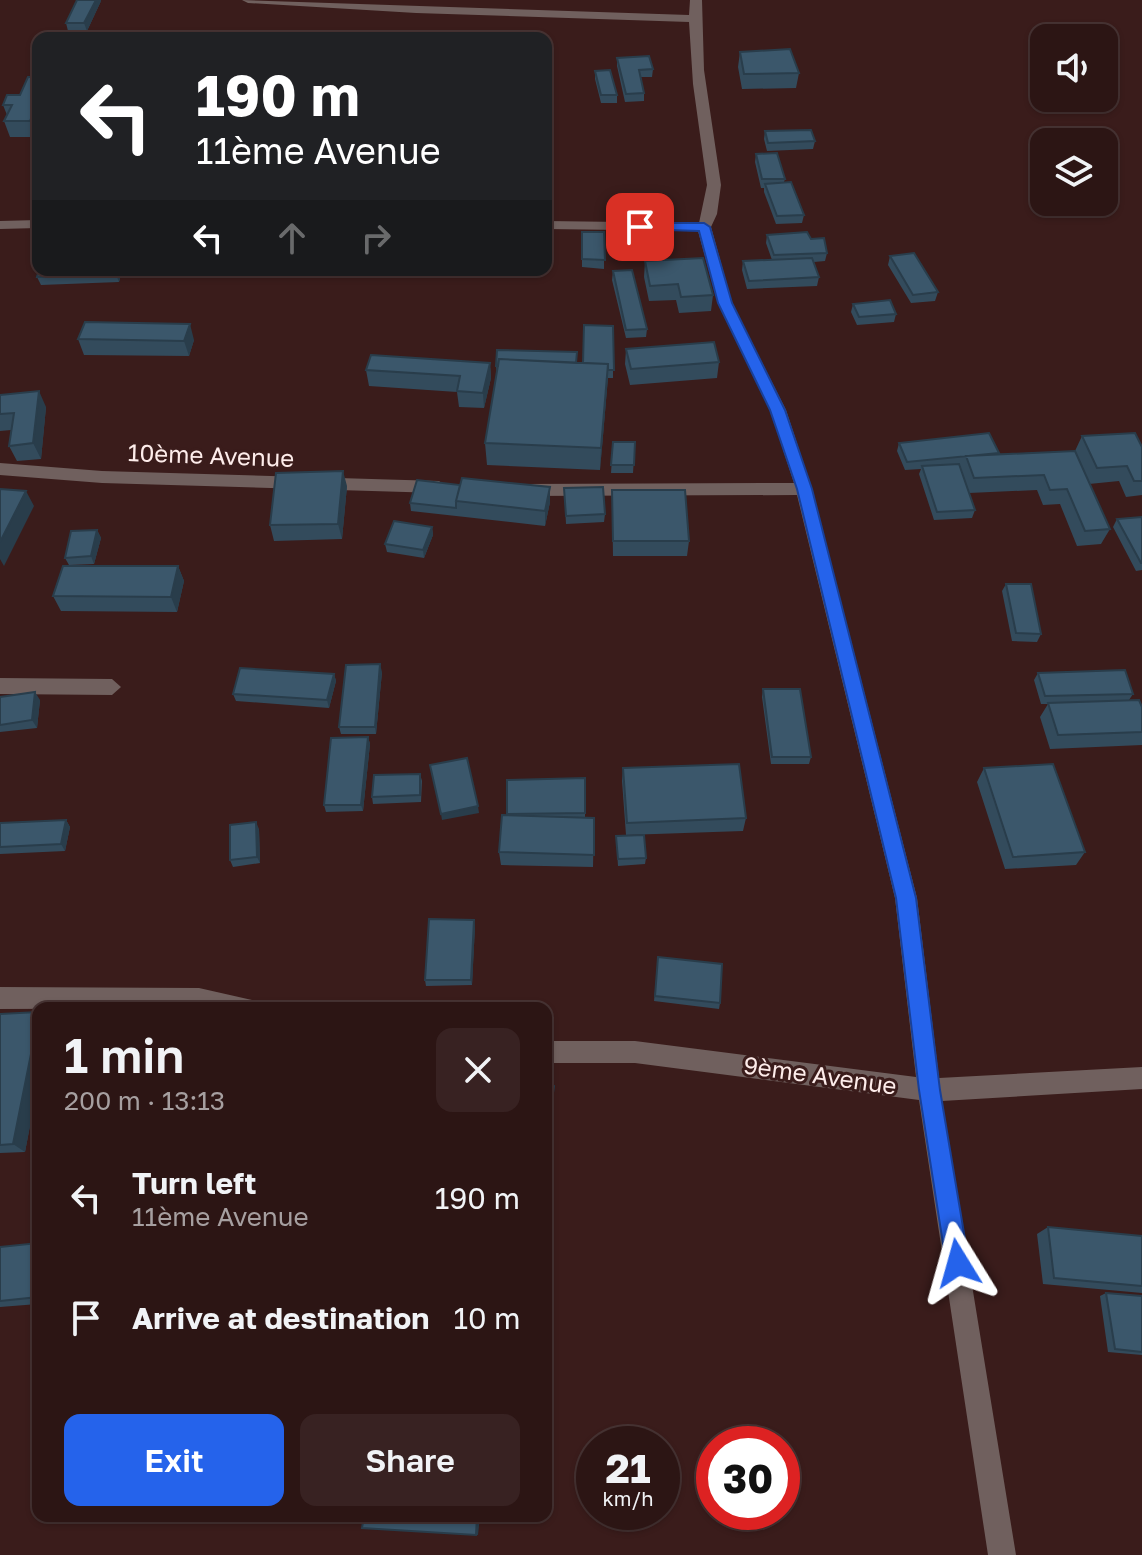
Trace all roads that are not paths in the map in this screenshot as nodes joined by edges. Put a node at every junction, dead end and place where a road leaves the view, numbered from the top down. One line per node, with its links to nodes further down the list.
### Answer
1 (248, 0): 2 (street)
2 (695, 9): 6 (street)
3 (32, 224): 4 (street)
4 (0, 225)
5 (552, 225): 6 (street)
6 (704, 227): 9 (street)
7 (0, 469): 8 (street, 10ème Avenue)
8 (452, 487)
9 (804, 489): 10 (street); 17 (street)
10 (511, 490)
11 (0, 686): 12 (street)
12 (112, 687)
13 (0, 998): 14 (street)
14 (214, 1002)
15 (552, 1052): 17 (street, 9ème Avenue)
16 (1142, 1078): 17 (street, 9ème Avenue)
17 (929, 1090): 18 (street)
18 (1002, 1555)

